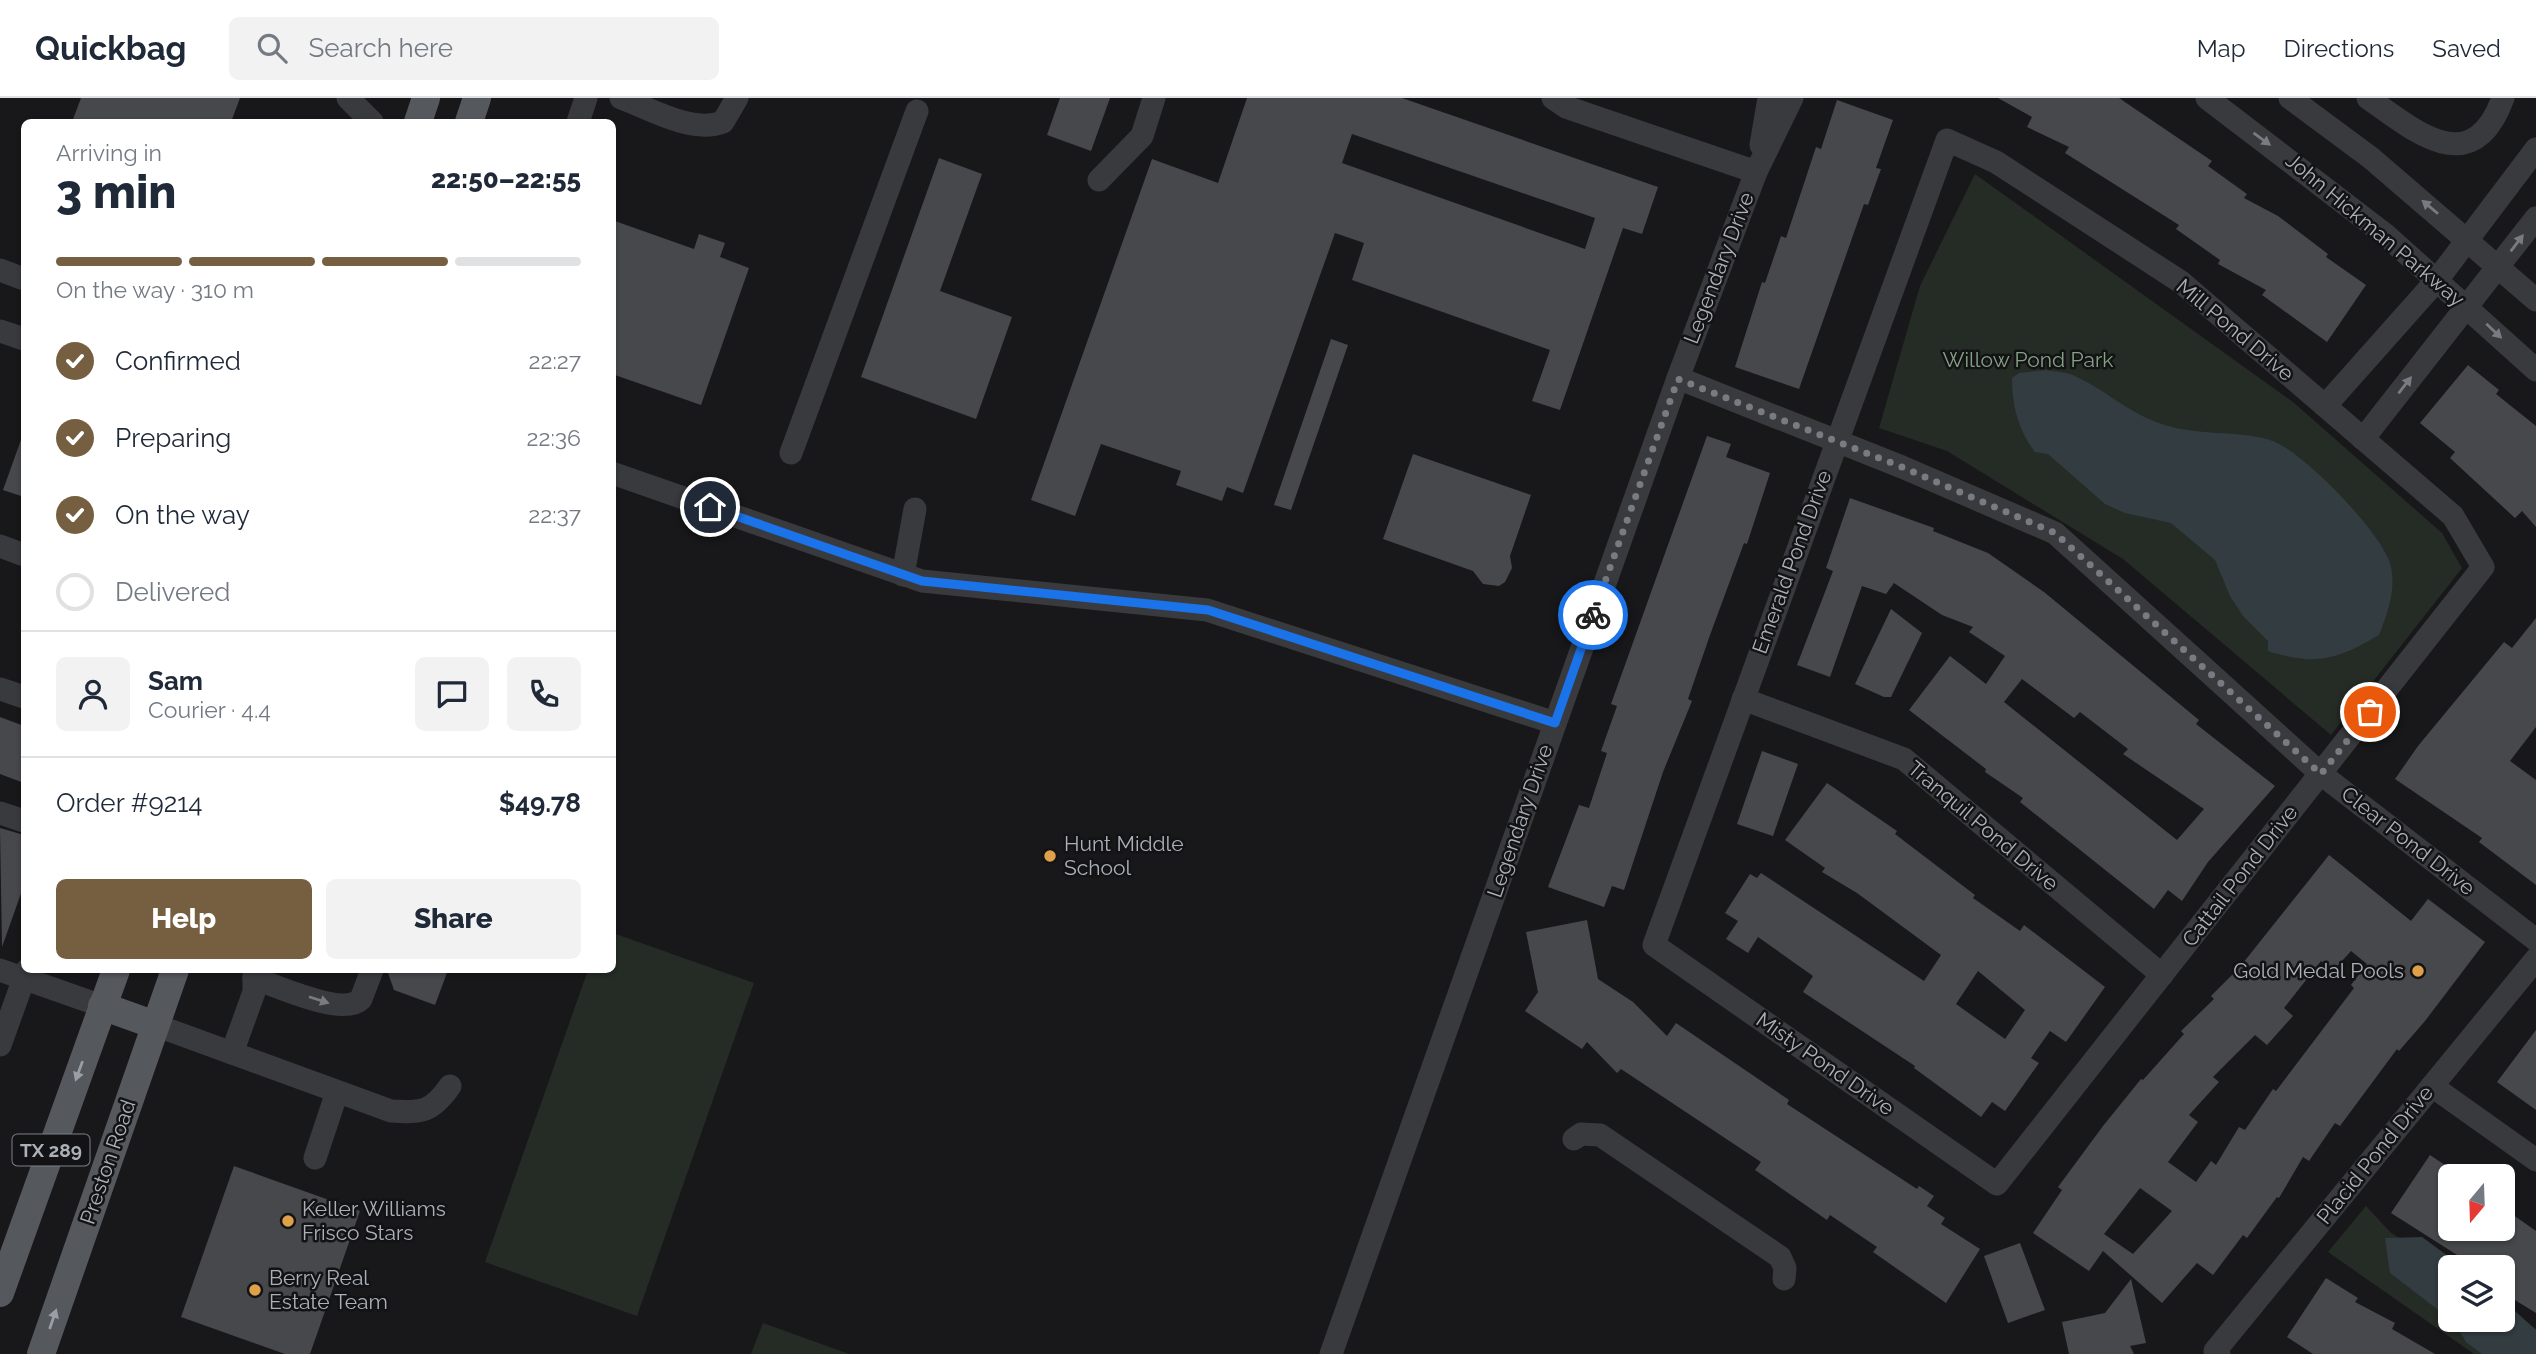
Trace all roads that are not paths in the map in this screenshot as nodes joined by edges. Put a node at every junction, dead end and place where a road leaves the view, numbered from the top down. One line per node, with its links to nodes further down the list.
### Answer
1 (348, 98): 16 (street)
2 (426, 98): 17 (main road)
3 (477, 98): 18 (main road)
4 (586, 98): 19 (street)
5 (621, 98): 6 (street)
6 (737, 98)
7 (1154, 98): 23 (street)
8 (1553, 98): 22 (street)
9 (1769, 98): 22 (street, Legendary Drive)
10 (1792, 98): 22 (street, Legendary Drive)
11 (2207, 98): 29 (street, John Hickman Parkway, one-way to 29)
12 (2290, 98): 25 (street, one-way to 12)
13 (2368, 98): 14 (street)
14 (2503, 98)
15 (917, 111): 39 (street)
16 (369, 119)
17 (419, 119)
18 (470, 119)
19 (579, 119)
20 (1947, 141): 36 (street, Mill Pond Drive); 38 (street, Emerald Pond Drive)
21 (2536, 149): 25 (street)
22 (1756, 172): 35 (street, Legendary Drive)
23 (1099, 180)
24 (2536, 218): 26 (street, one-way to 24)
25 (2470, 240): 26 (street); 29 (street)
26 (2499, 267): 30 (street); 31 (street)
27 (0, 270): 28 (street)
28 (21, 278)
29 (2437, 280): 31 (street, John Hickman Parkway); 36 (street)
30 (2536, 300)
31 (2467, 306): 34 (street, John Hickman Parkway, one-way to 34); 37 (street, one-way to 31)
32 (0, 331): 33 (street)
33 (21, 338)
34 (2536, 370)
35 (1678, 379): 38 (street, Clear Pond Drive); 49 (street, Legendary Drive)
36 (2325, 406): 37 (street, Mill Pond Drive)
37 (2363, 439): 44 (street, Mill Pond Drive)
38 (1835, 442): 48 (street, Emerald Pond Drive); 50 (street, Clear Pond Drive)
39 (791, 453)
40 (616, 474): 45 (street)
41 (915, 509): 45 (street)
42 (0, 546): 43 (street)
43 (21, 554)
44 (2483, 567): 50 (street, Cattail Pond Drive)
45 (903, 575): 49 (street)
46 (0, 689): 47 (street)
47 (21, 697)
48 (1743, 699): 54 (street, Emerald Pond Drive); 62 (street, Tranquil Pond Drive)
49 (1555, 723): 78 (street, Legendary Drive)
50 (2321, 774): 53 (street, Clear Pond Drive); 62 (street, Cattail Pond Drive)
51 (0, 813): 52 (street)
52 (21, 820)
53 (2536, 940)
54 (1654, 945): 73 (street, Misty Pond Drive)
55 (2536, 959): 68 (street, Placid Pond Drive)
56 (0, 970): 60 (street)
57 (115, 973): 63 (main road, TX 289)
58 (174, 973): 64 (main road, Preston Road / TX 289)
59 (371, 973): 61 (street, one-way to 59)
60 (25, 974): 63 (street); 65 (street)
61 (254, 974): 66 (street)
62 (2162, 975): 73 (street, Cattail Pond Drive)
63 (102, 1006): 64 (main road); 75 (main road, TX 289, one-way to 75)
64 (155, 1025): 66 (street); 77 (main road, Preston Road / TX 289, one-way to 64)
65 (0, 1045)
66 (232, 1054): 69 (street)
67 (450, 1086): 69 (street)
68 (2432, 1086): 72 (street); 76 (street, Placid Pond Drive)
69 (337, 1092): 71 (street)
70 (1574, 1139): 74 (street)
71 (315, 1158)
72 (2536, 1160)
73 (1997, 1184)
74 (1784, 1279)
75 (0, 1293)
76 (2217, 1352)
77 (41, 1354)
78 (1331, 1354)

